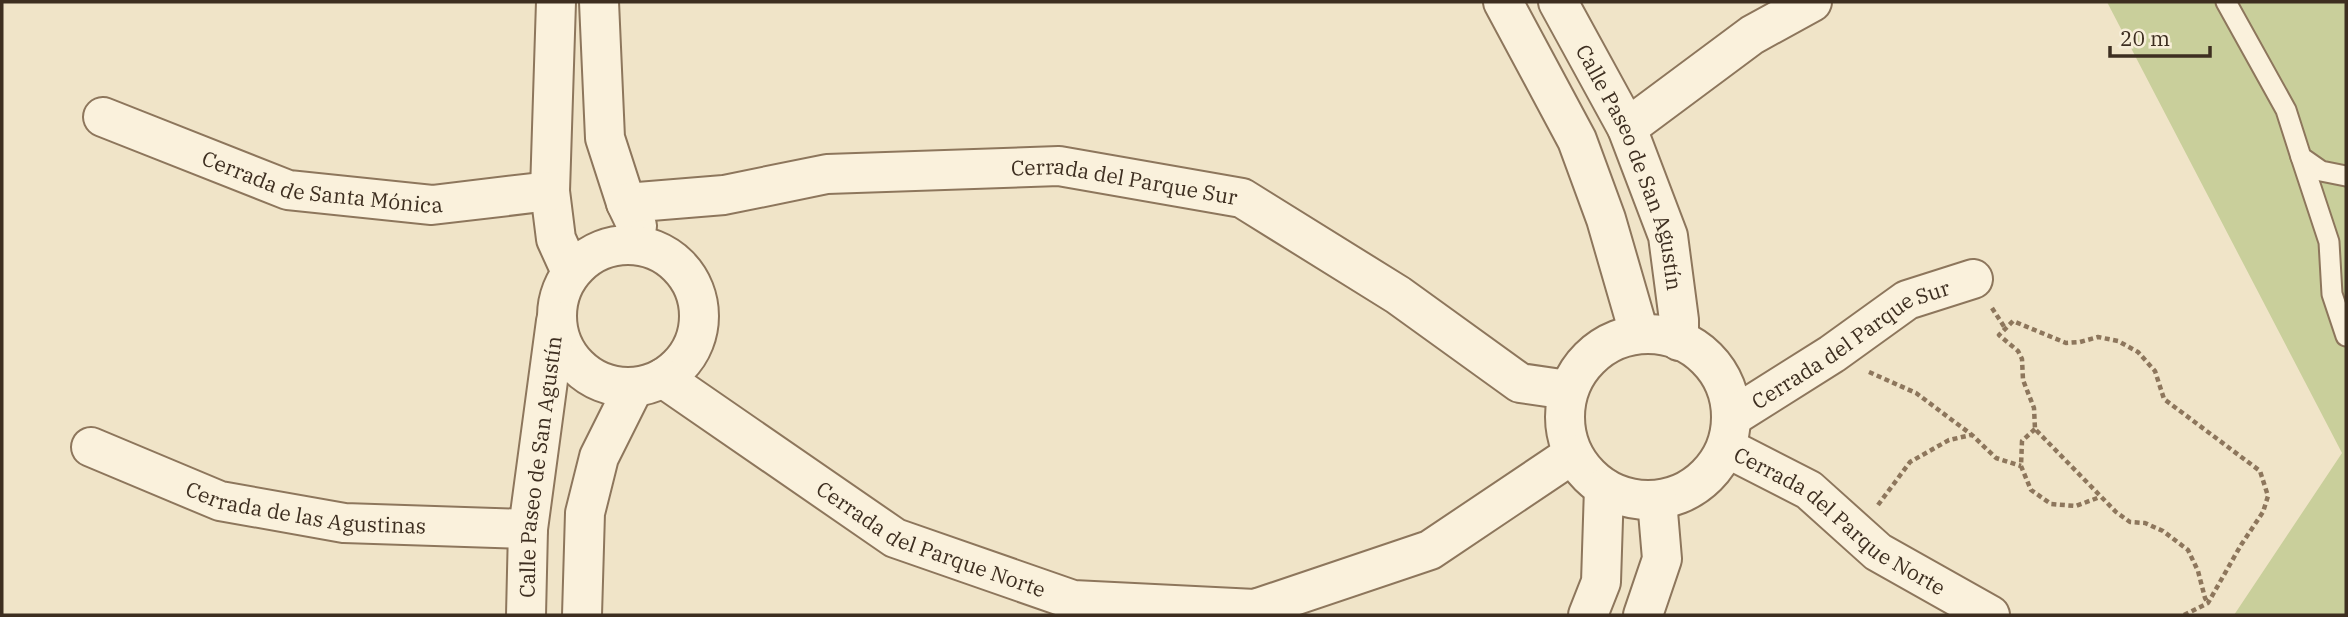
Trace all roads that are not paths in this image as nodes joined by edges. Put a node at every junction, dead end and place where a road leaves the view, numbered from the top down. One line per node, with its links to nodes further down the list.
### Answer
1 (556, 2): 11 (street)
2 (599, 2): 12 (street)
3 (1503, 2): 17 (street, Calle Paseo de San Agustín)
4 (1558, 2): 8 (street, Calle Paseo de San Agustín)
5 (1812, 2): 8 (street)
6 (2226, 2): 9 (lane)
7 (103, 117): 11 (street, Cerrada de Santa Mónica)
8 (1627, 128): 19 (street, Calle Paseo de San Agustín)
9 (2301, 157): 10 (lane); 18 (lane)
10 (2346, 176)
11 (550, 191): 14 (street)
12 (626, 203): 13 (street); 21 (street, Cerrada del Parque Sur)
13 (648, 247): 14 (street); 20 (street)
14 (571, 272): 16 (street)
15 (1973, 279): 22 (street, Cerrada del Parque Sur)
16 (556, 319): 20 (street); 27 (street, Calle Paseo de San Agustín)
17 (1639, 333): 19 (street); 21 (street)
18 (2346, 336)
19 (1679, 341): 22 (street)
20 (648, 382): 24 (street, Cerrada del Parque Norte); 29 (street)
21 (1568, 390): 24 (street)
22 (1729, 432): 26 (street); 32 (street, Cerrada del Parque Norte)
23 (91, 447): 27 (street, Cerrada de las Agustinas)
24 (1573, 454): 25 (street)
25 (1604, 488): 26 (street); 30 (street)
26 (1657, 500): 31 (street)
27 (528, 529): 28 (street, Calle Paseo de San Agustín)
28 (526, 615)
29 (582, 615)
30 (1587, 615)
31 (1643, 615)
32 (1990, 615)

